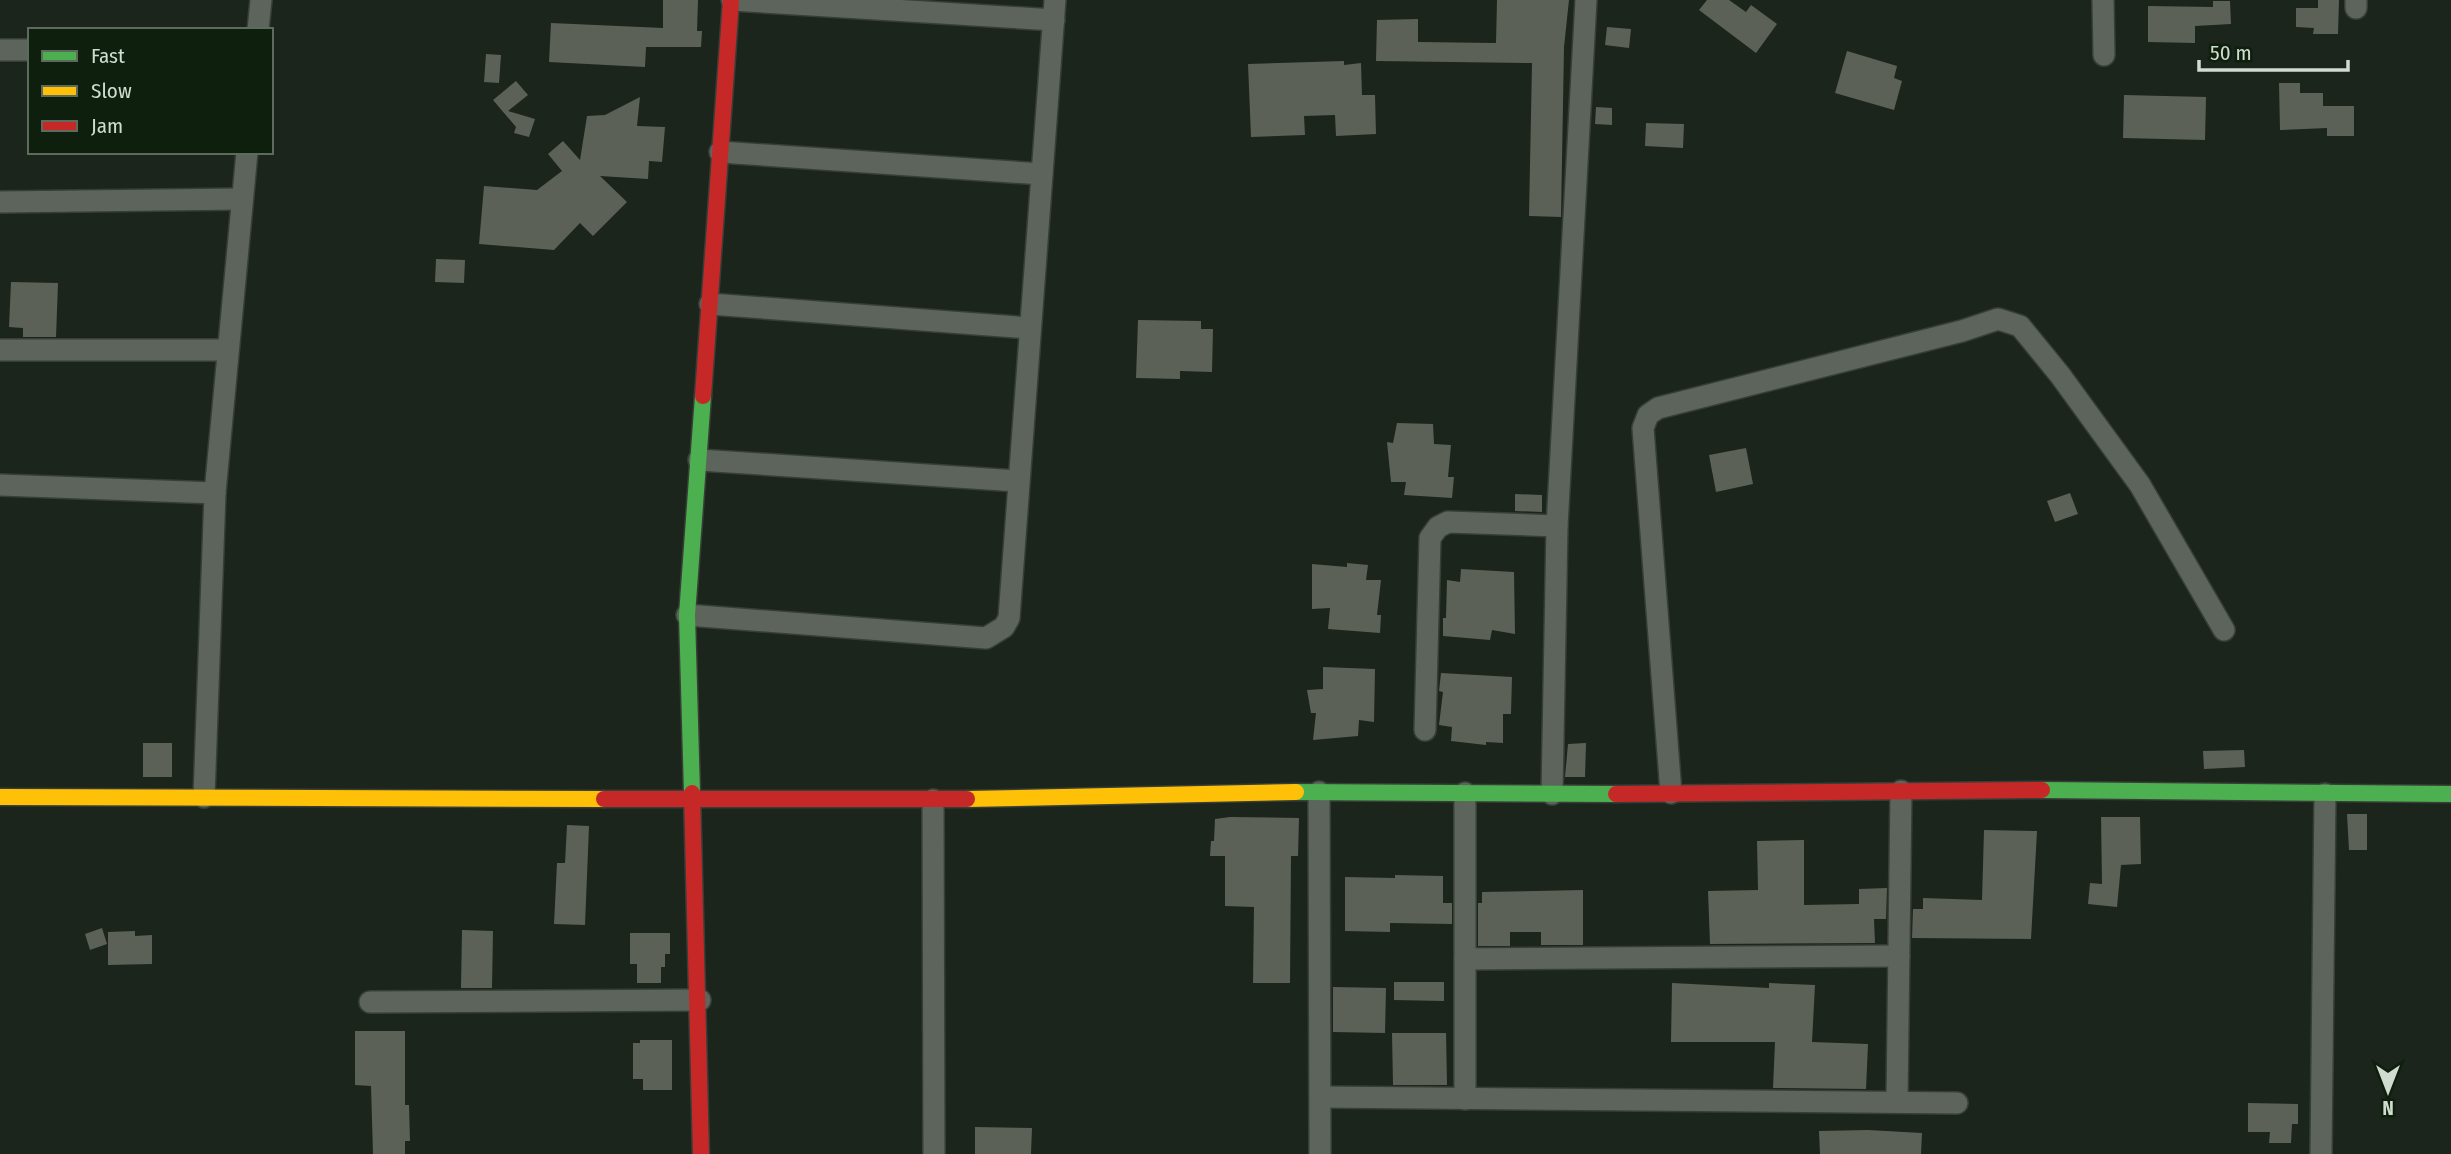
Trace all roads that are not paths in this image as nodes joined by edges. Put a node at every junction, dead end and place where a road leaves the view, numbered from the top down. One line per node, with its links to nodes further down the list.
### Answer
1 (261, 0): 6 (street)
2 (732, 0): 5 (street); 10 (street)
3 (1586, 0): 23 (street)
4 (2103, 0): 9 (street)
5 (1055, 10): 12 (street)
6 (258, 28)
7 (0, 50): 8 (street)
8 (28, 50)
9 (2104, 55)
10 (720, 152): 12 (street); 15 (street)
11 (247, 154): 13 (street)
12 (1042, 174): 16 (street)
13 (242, 199): 14 (street); 18 (street)
14 (0, 202)
15 (710, 304): 16 (street); 19 (street)
16 (1030, 328): 20 (street)
17 (0, 350): 18 (street)
18 (228, 350): 22 (street)
19 (699, 460): 20 (street); 24 (street)
20 (1018, 481): 24 (street)
21 (0, 485): 22 (street)
22 (215, 493): 35 (street)
23 (1557, 526): 26 (street); 31 (street)
24 (687, 615): 36 (street)
25 (2224, 630): 30 (street)
26 (1425, 730)
27 (1901, 791): 30 (street); 32 (street); 38 (street)
28 (1319, 792): 29 (street); 37 (street); 42 (street)
29 (1465, 793): 31 (street); 39 (street)
30 (1671, 793): 31 (street)
31 (1552, 794)
32 (2325, 794): 33 (street); 49 (street)
33 (2451, 794)
34 (0, 797): 35 (street)
35 (204, 797): 36 (street)
36 (692, 798): 37 (street); 40 (street)
37 (933, 800): 47 (street)
38 (1899, 956): 39 (street); 44 (street)
39 (1465, 959): 43 (street)
40 (700, 1000): 41 (street); 46 (street)
41 (370, 1002)
42 (1322, 1097): 43 (street); 48 (street)
43 (1465, 1099): 44 (street)
44 (1898, 1101): 45 (street)
45 (1957, 1103)
46 (701, 1154)
47 (934, 1154)
48 (1320, 1154)
49 (2321, 1154)

